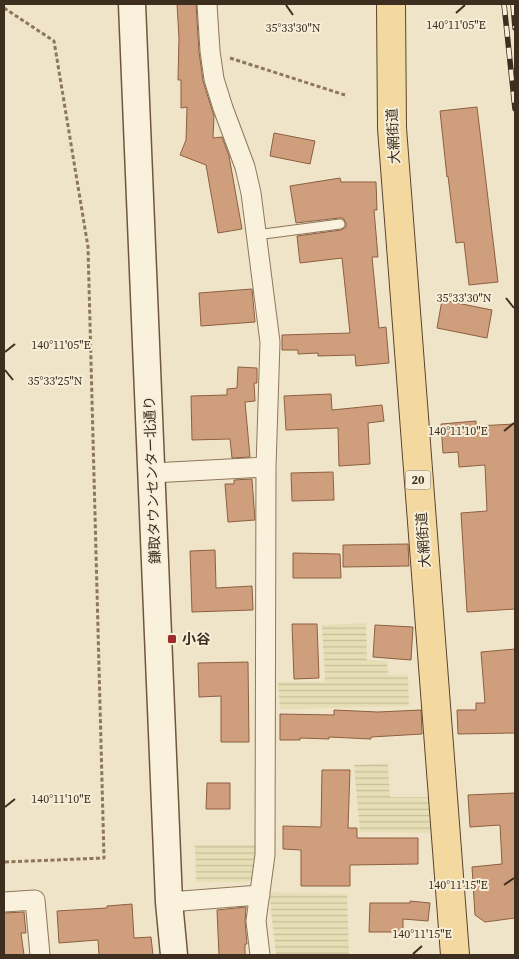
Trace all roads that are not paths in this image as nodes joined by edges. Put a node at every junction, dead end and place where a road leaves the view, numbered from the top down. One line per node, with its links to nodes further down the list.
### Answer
1 (132, 4): 7 (street, 鎌取タウンセンター北通り)
2 (207, 4): 5 (street)
3 (391, 4): 14 (main road, 大網街道 / 20)
4 (340, 224): 5 (lane)
5 (256, 236): 6 (street)
6 (266, 466): 7 (street); 8 (street)
7 (152, 473): 10 (street, 鎌取タウンセンター北通り)
8 (260, 895): 10 (street); 13 (street)
9 (4, 902): 11 (street)
10 (169, 902): 12 (street, 鎌取タウンセンター北通り)
11 (40, 955)
12 (174, 955)
13 (260, 955)
14 (455, 955)

